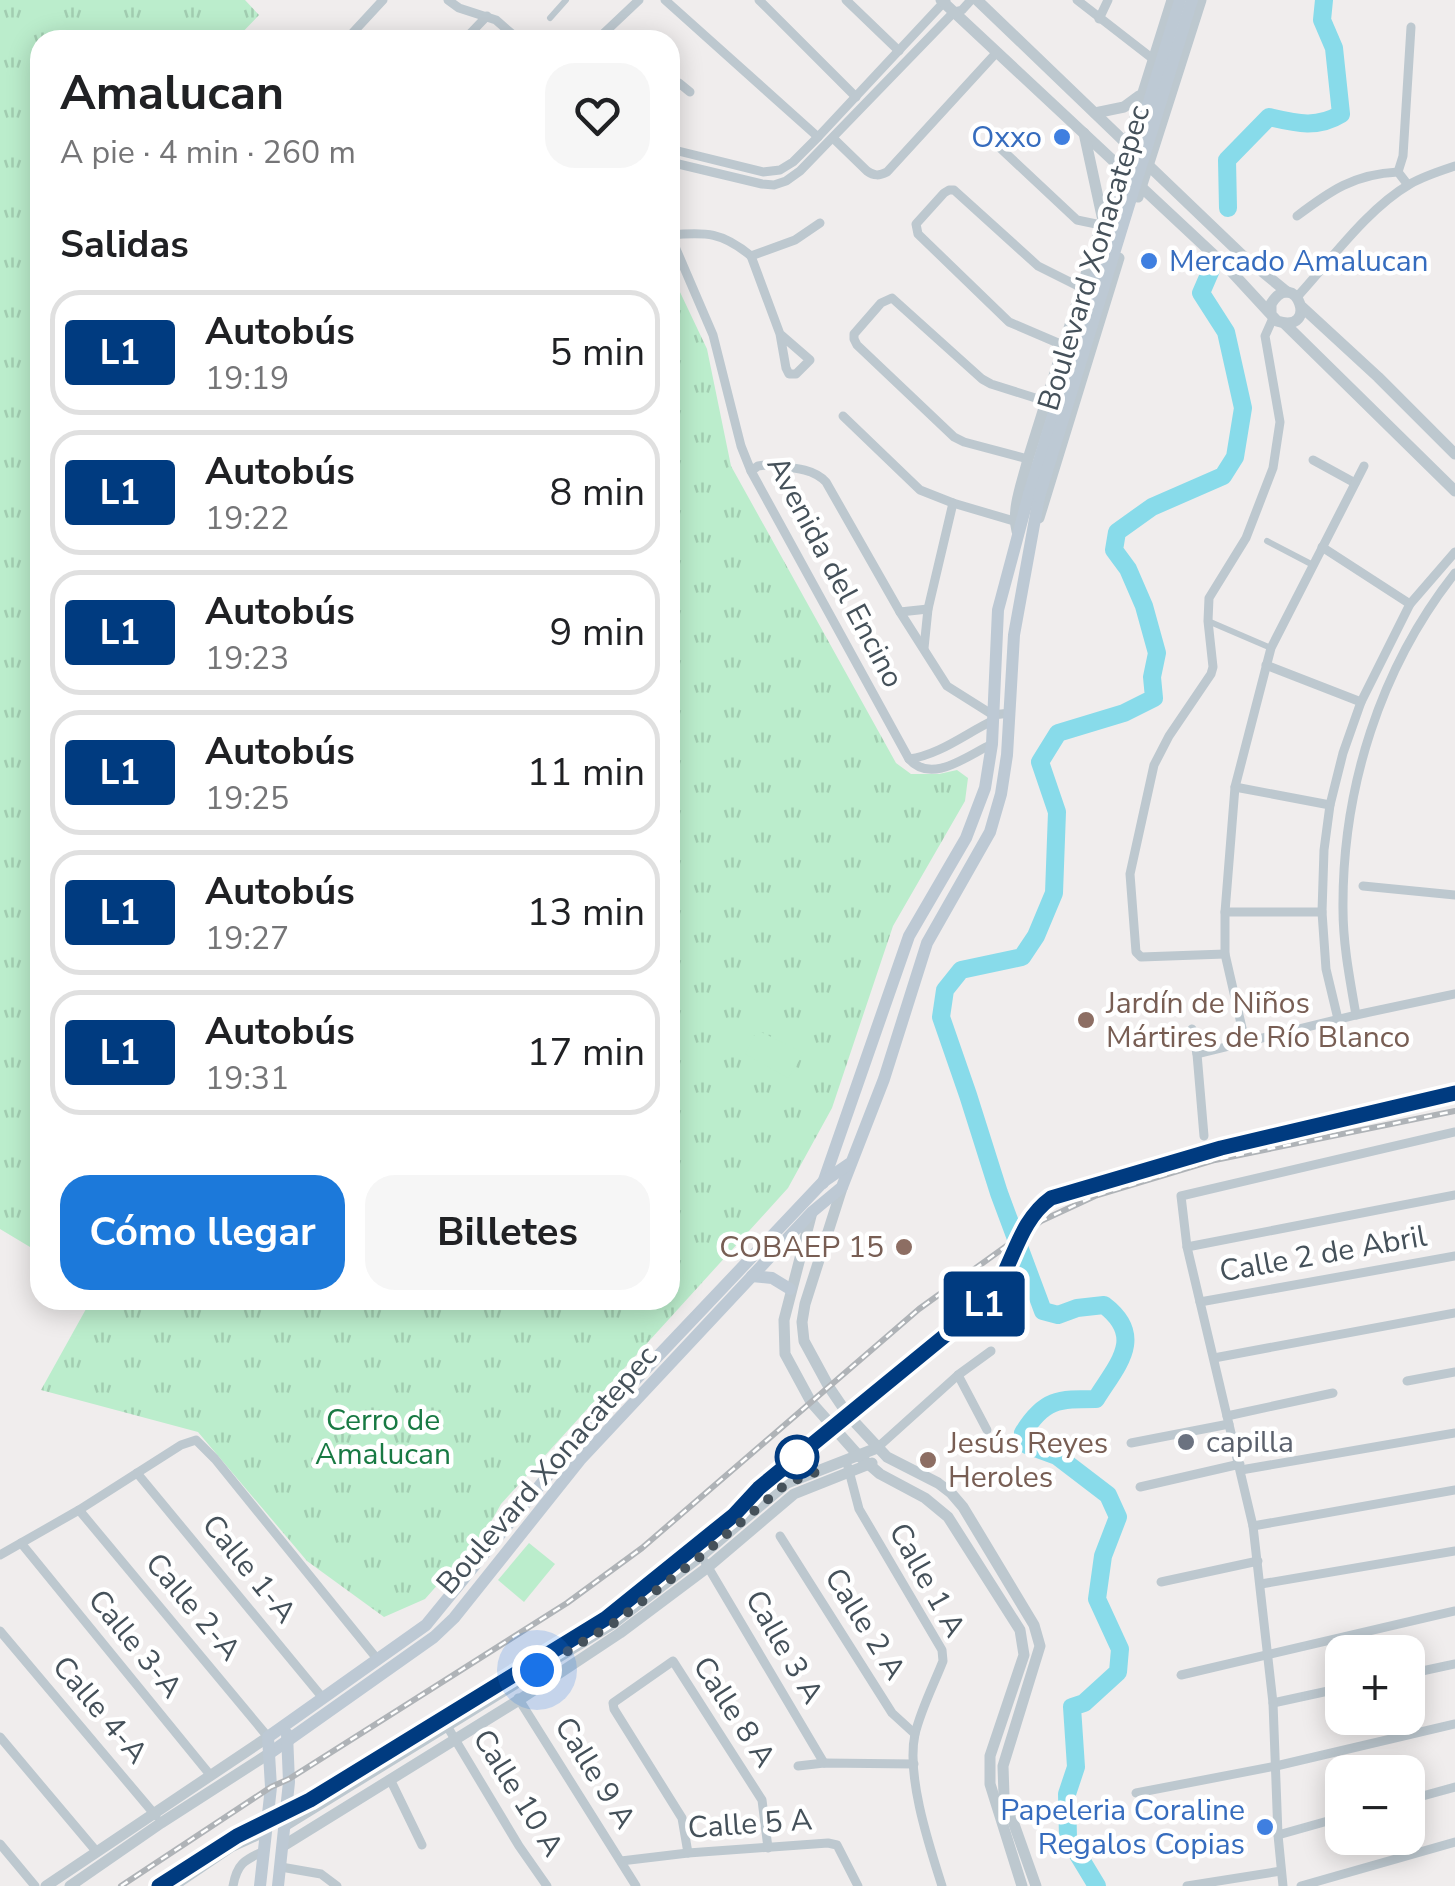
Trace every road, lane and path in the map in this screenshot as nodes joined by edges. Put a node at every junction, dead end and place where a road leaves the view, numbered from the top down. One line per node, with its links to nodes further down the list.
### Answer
1 (383, 0): 19 (street)
2 (448, 0): 16 (street)
3 (566, 0): 17 (street)
4 (639, 0): 25 (street)
5 (665, 0): 37 (street)
6 (759, 0): 32 (street)
7 (846, 0): 26 (street)
8 (974, 0): 15 (street); 33 (street)
9 (1078, 0): 18 (street)
10 (1108, 0): 18 (street)
11 (1172, 0): 28 (street, Boulevard Xonacatepec)
12 (1180, 0): 74 (main road, Boulevard Xonacatepec, bridge)
13 (1192, 0): 74 (main road, Boulevard Xonacatepec, bridge)
14 (1201, 0): 35 (street, Boulevard Xonacatepec)
15 (946, 4): 26 (street); 27 (street); 38 (street)
16 (487, 16): 23 (street); 24 (street)
17 (550, 18)
18 (1100, 19): 28 (street)
19 (364, 22): 21 (street); 22 (street)
20 (1410, 27): 46 (street)
21 (356, 30)
22 (362, 30)
23 (474, 30)
24 (508, 30)
25 (607, 30)
26 (899, 51): 32 (street)
27 (998, 52): 36 (street); 38 (street)
28 (1153, 59): 31 (street, Boulevard Xonacatepec)
29 (680, 84): 30 (street)
30 (690, 92)
31 (1142, 92): 33 (street); 34 (street, Boulevard Xonacatepec)
32 (856, 97): 37 (street)
33 (1095, 113): 39 (street)
34 (1134, 120): 35 (street); 39 (street, Boulevard Xonacatepec)
35 (1160, 130): 43 (street, Boulevard Xonacatepec)
36 (1084, 133): 44 (street); 51 (street)
37 (818, 137): 41 (street)
38 (834, 139): 42 (street)
39 (1126, 143): 43 (street); 44 (street, Boulevard Xonacatepec)
40 (1000, 147): 51 (street)
41 (680, 151)
42 (680, 164)
43 (1148, 165): 48 (street, Boulevard Xonacatepec); 55 (street)
44 (1119, 166): 48 (street); 51 (street, Boulevard Xonacatepec)
45 (1455, 166): 47 (street)
46 (1398, 172): 47 (street); 50 (street)
47 (1408, 185): 59 (street)
48 (1141, 186): 49 (street, Boulevard Xonacatepec); 57 (street)
49 (1132, 214): 51 (street); 64 (street, Boulevard Xonacatepec)
50 (1297, 216)
51 (1103, 217): 58 (street, Boulevard Xonacatepec)
52 (820, 222): 54 (street)
53 (680, 235): 54 (street)
54 (751, 256): 61 (street)
55 (1242, 256): 57 (street); 59 (street)
56 (680, 258): 71 (street, Avenida del Encino)
57 (1229, 268): 60 (street)
58 (1082, 288): 62 (street, Boulevard Xonacatepec); 62 (street)
59 (1295, 299): 60 (street); 60 (street); 67 (street)
60 (1276, 318): 73 (street); 86 (street)
61 (780, 334): 61 (street)
62 (1065, 346): 63 (street, Boulevard Xonacatepec)
63 (1057, 372): 64 (street); 65 (street, Boulevard Xonacatepec)
64 (1082, 380): 77 (street, Boulevard Xonacatepec)
65 (1048, 402): 68 (street, Boulevard Xonacatepec); 68 (street)
66 (843, 416): 75 (street)
67 (1455, 454)
68 (1028, 459): 76 (street, Boulevard Xonacatepec)
69 (1313, 460): 72 (street)
70 (1364, 466): 72 (street)
71 (751, 471): 85 (street); 94 (street, Avenida del Encino)
72 (1356, 483): 79 (street)
73 (1455, 491)
74 (1034, 495): 76 (main road, Boulevard Xonacatepec); 77 (main road, Boulevard Xonacatepec)
75 (953, 504): 76 (street); 84 (street)
76 (1017, 525): 92 (main road, Boulevard Xonacatepec)
77 (1033, 530): 91 (main road, Boulevard Xonacatepec)
78 (1267, 541): 81 (street)
79 (1322, 547): 81 (street); 83 (street)
80 (1455, 552): 83 (street)
81 (1313, 564): 88 (street)
82 (1454, 577): 103 (street)
83 (1410, 604): 90 (street)
84 (928, 609): 85 (street); 87 (street)
85 (900, 612): 87 (street)
86 (1208, 621): 88 (street); 101 (street)
87 (924, 648): 92 (street)
88 (1272, 648): 89 (street)
89 (1266, 665): 90 (street); 95 (street)
90 (1360, 702): 96 (street)
91 (1010, 713): 92 (street); 110 (main road, Boulevard Xonacatepec)
92 (993, 718): 93 (main road, Boulevard Xonacatepec); 94 (street)
93 (992, 744): 94 (street); 111 (main road, Boulevard Xonacatepec)
94 (908, 759)
95 (1235, 787): 96 (street); 99 (street)
96 (1330, 805): 100 (street)
97 (1363, 886): 98 (street)
98 (1455, 895)
99 (1224, 912): 100 (street); 101 (street)
100 (1322, 912): 104 (street)
101 (1226, 954): 106 (street)
102 (1455, 994): 103 (street)
103 (1356, 1015): 104 (street)
104 (1338, 1019): 106 (street)
105 (1192, 1029): 107 (street)
106 (1245, 1042): 107 (street)
107 (1197, 1054): 109 (street)
108 (1455, 1132): 115 (street)
109 (1204, 1136)
110 (851, 1162): 111 (main road); 112 (main road, Boulevard Xonacatepec)
111 (823, 1182): 114 (main road); 152 (main road, Boulevard Xonacatepec)
112 (842, 1188): 114 (main road, Boulevard Xonacatepec); 131 (street)
113 (1455, 1195): 115 (street)
114 (812, 1212): 117 (main road, Boulevard Xonacatepec); 118 (street)
115 (1187, 1247): 119 (street)
116 (1455, 1256): 119 (street, Calle 2 de Abril)
117 (752, 1276): 118 (main road); 168 (main road, Boulevard Xonacatepec)
118 (790, 1289): 133 (street)
119 (1200, 1302): 122 (street)
120 (1455, 1313): 122 (street)
121 (991, 1351): 124 (street)
122 (1214, 1358): 127 (street)
123 (1455, 1372): 125 (street)
124 (958, 1375): 128 (street); 131 (street)
125 (1407, 1381)
126 (1333, 1393): 127 (street)
127 (1228, 1420): 130 (street); 135 (street)
128 (987, 1430)
129 (1455, 1433): 135 (street)
130 (1131, 1443)
131 (877, 1448): 132 (street); 133 (street)
132 (887, 1457): 134 (street); 208 (street)
133 (851, 1463): 134 (street); 145 (street); 164 (street, Calle 1 A)
134 (868, 1465): 207 (street)
135 (1240, 1467): 137 (street); 140 (street)
136 (136, 1473): 139 (street); 152 (street); 158 (street, Calle 1-A)
137 (1140, 1486)
138 (1455, 1490): 140 (street)
139 (79, 1510): 142 (street); 165 (street, Calle 2-A)
140 (1254, 1526): 146 (street)
141 (780, 1536): 164 (street, Calle 2 A)
142 (21, 1544): 144 (street); 174 (street, Calle 3-A)
143 (1455, 1551): 148 (street)
144 (0, 1555)
145 (704, 1561): 156 (street); 159 (street); 170 (street, Calle 3 A)
146 (1258, 1562): 147 (street); 148 (street)
147 (1161, 1582)
148 (1261, 1584): 151 (street)
149 (1455, 1611): 151 (street)
150 (0, 1631): 179 (street, Calle 4-A)
151 (1268, 1655): 155 (street); 160 (street)
152 (378, 1660): 158 (main road, Boulevard Xonacatepec)
153 (1455, 1664): 154 (street)
154 (1425, 1670)
155 (1182, 1675)
156 (512, 1686): 159 (street, Calle 9 A); 163 (street)
157 (1325, 1692): 160 (street)
158 (322, 1697): 161 (main road, Boulevard Xonacatepec)
159 (519, 1700): 167 (street); 192 (street, Calle 9 A)
160 (1273, 1703): 173 (street)
161 (285, 1724): 165 (main road, Boulevard Xonacatepec); 168 (main road)
162 (1455, 1724): 173 (street)
163 (447, 1726): 167 (street, Calle 10 A); 181 (street)
164 (915, 1734): 171 (street, Calle 1 A)
165 (268, 1736): 169 (main road); 174 (street)
166 (0, 1737): 189 (street)
167 (454, 1738): 175 (street); 203 (street, Calle 10 A)
168 (288, 1740): 169 (main road, Boulevard Xonacatepec); 181 (main road)
169 (270, 1753): 179 (street); 182 (main road)
170 (824, 1763): 171 (street); 172 (street)
171 (914, 1764): 206 (street, Calle 1 A)
172 (798, 1766)
173 (1276, 1766): 177 (street); 183 (street)
174 (211, 1776): 179 (street)
175 (390, 1779): 186 (street); 187 (street)
176 (1455, 1787): 178 (street)
177 (1136, 1793)
178 (1425, 1795)
179 (157, 1818): 189 (street); 197 (street)
180 (1325, 1823): 183 (street)
181 (286, 1824): 186 (main road)
182 (266, 1832): 190 (main road); 198 (street)
183 (1278, 1835): 194 (street)
184 (1455, 1842): 211 (street)
185 (0, 1844): 195 (street)
186 (283, 1846): 193 (main road)
187 (422, 1846)
188 (768, 1848): 191 (street, Calle 5 A); 191 (street, Calle 8 A); 205 (street, Calle 5 A)
189 (96, 1852): 196 (street)
190 (264, 1852): 199 (street); 200 (main road)
191 (688, 1853): 192 (street, Calle 5 A)
192 (621, 1861): 204 (street, Calle 9 A)
193 (281, 1867): 201 (main road); 202 (street)
194 (1281, 1871): 209 (street); 210 (street)
195 (35, 1886)
196 (46, 1886)
197 (70, 1886)
198 (175, 1886)
199 (234, 1886)
200 (260, 1886)
201 (278, 1886)
202 (338, 1886)
203 (547, 1886)
204 (636, 1886)
205 (858, 1886)
206 (942, 1886)
207 (1022, 1886)
208 (1036, 1886)
209 (1187, 1886)
210 (1283, 1886)
211 (1301, 1886)

